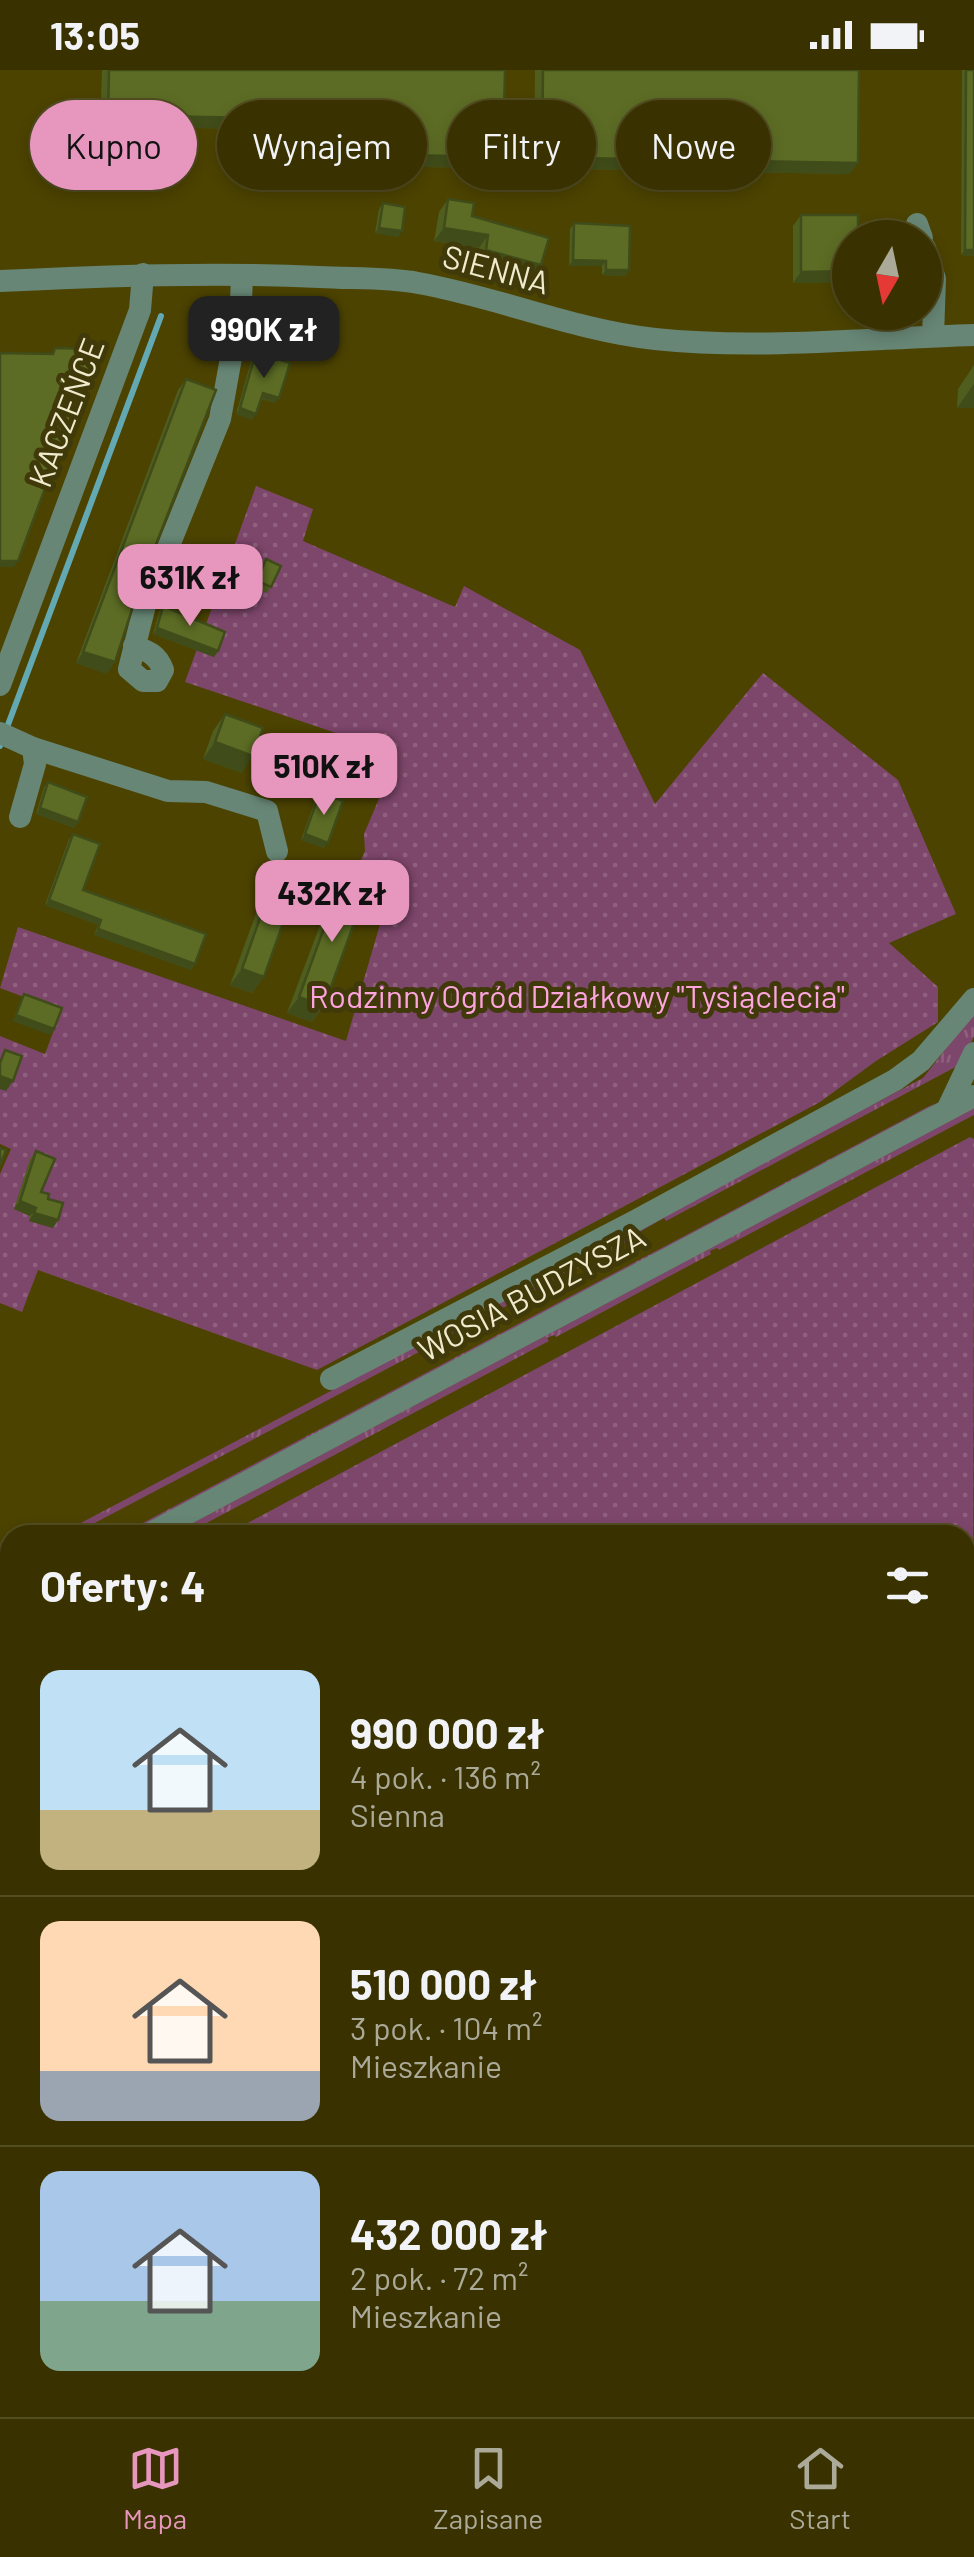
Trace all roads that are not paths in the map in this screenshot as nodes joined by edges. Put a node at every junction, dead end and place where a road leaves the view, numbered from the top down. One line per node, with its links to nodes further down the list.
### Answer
1 (143, 274): 2 (street, SIENNA); 3 (street, SIENNA); 8 (street, KACZEŃCE)
2 (242, 275): 6 (street, SIENNA); 7 (street)
3 (0, 281)
4 (934, 330): 6 (street)
5 (974, 335): 6 (street, SIENNA)
6 (934, 336)
7 (134, 646)
8 (0, 685)
9 (17, 741): 10 (street); 11 (street)
10 (20, 817)
11 (277, 852)
12 (974, 999): 16 (street)
13 (974, 1053): 15 (street)
14 (974, 1096): 15 (street, WOSIA BUDZYSZA)
15 (947, 1110): 17 (street, WOSIA BUDZYSZA)
16 (330, 1379)
17 (166, 1525)

